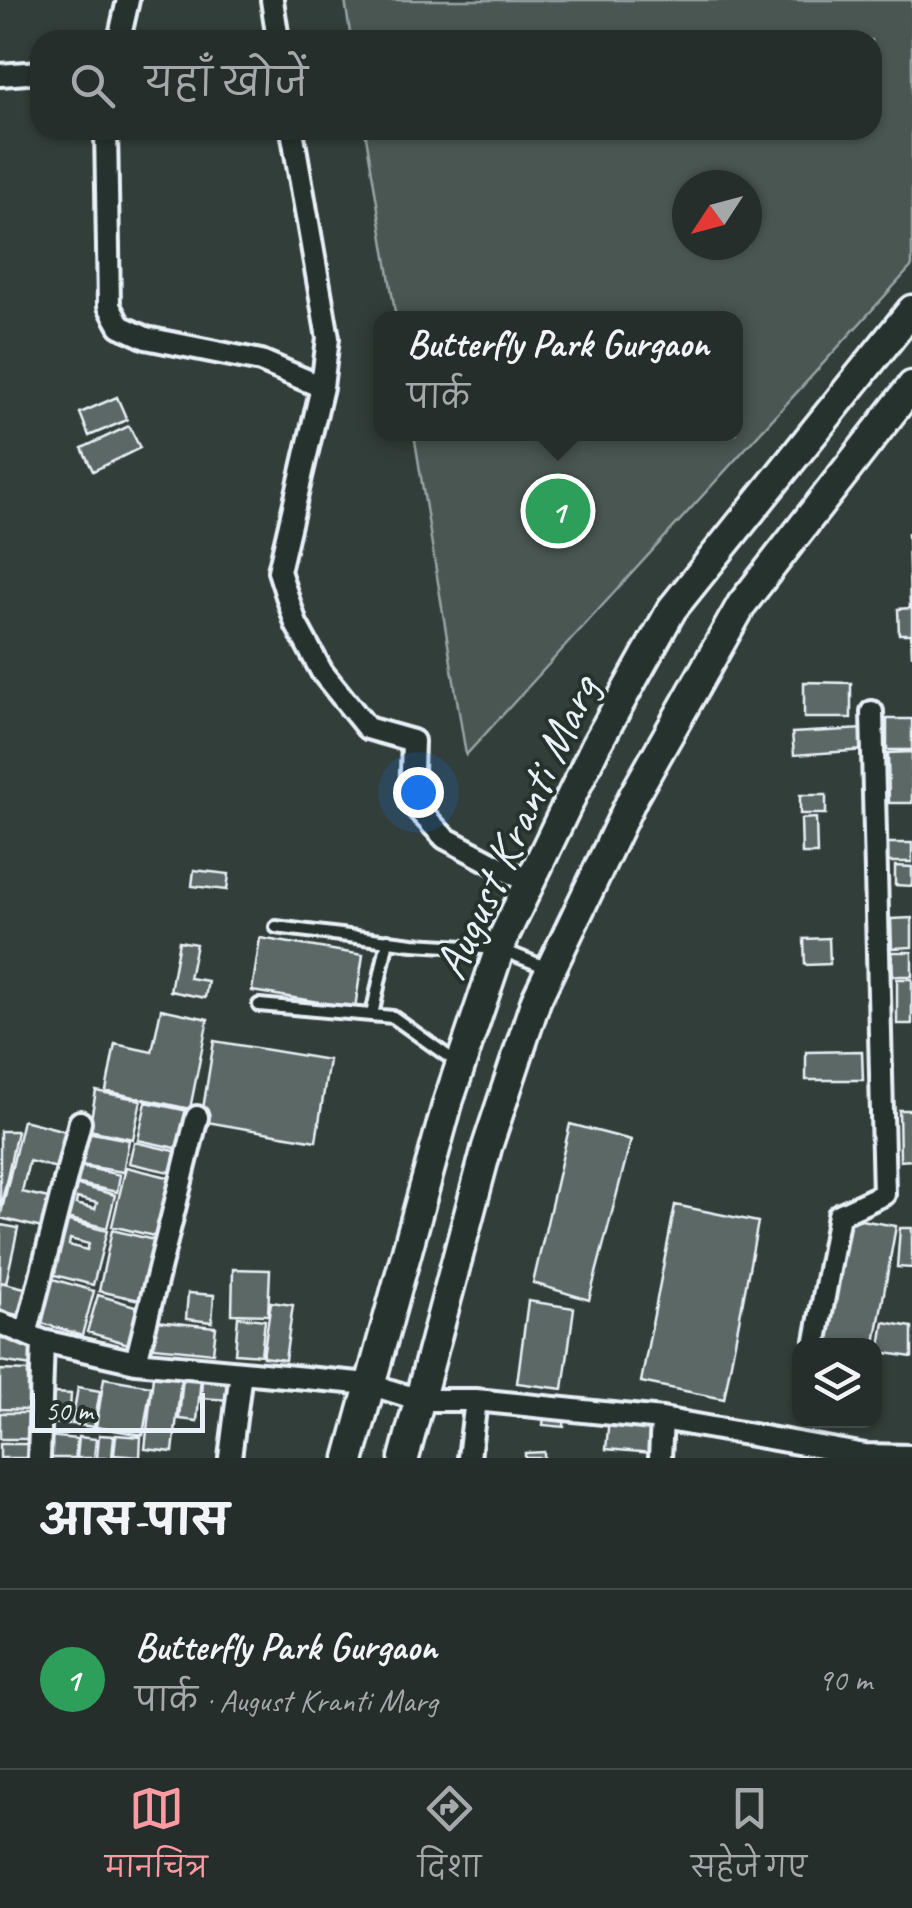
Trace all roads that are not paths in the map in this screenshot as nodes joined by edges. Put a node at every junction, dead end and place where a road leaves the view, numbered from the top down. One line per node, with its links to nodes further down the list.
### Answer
1 (128, 0): 3 (street)
2 (272, 0): 4 (street)
3 (120, 30)
4 (276, 30)
5 (30, 73): 6 (street)
6 (0, 75)
7 (106, 140): 11 (street)
8 (294, 140): 11 (street)
9 (912, 310): 14 (main road, August Kranti Marg)
10 (912, 386): 12 (main road, August Kranti Marg)
11 (322, 387): 14 (street)
12 (901, 416): 18 (main road, August Kranti Marg)
13 (872, 712): 26 (street)
14 (530, 882): 17 (main road, August Kranti Marg)
15 (276, 927): 16 (lane)
16 (388, 940): 17 (lane); 20 (lane)
17 (500, 949): 18 (lane); 21 (main road, August Kranti Marg)
18 (551, 970): 30 (main road, August Kranti Marg)
19 (259, 1005): 20 (lane)
20 (372, 1015): 21 (lane)
21 (460, 1066): 29 (main road, August Kranti Marg)
22 (197, 1118): 27 (street)
23 (80, 1122): 25 (street)
24 (0, 1324): 25 (street)
25 (35, 1336): 27 (street); 37 (street)
26 (816, 1338)
27 (136, 1362): 28 (street)
28 (240, 1372): 29 (street); 38 (street)
29 (369, 1384): 30 (street); 39 (main road, August Kranti Marg)
30 (420, 1400): 31 (street); 40 (main road, August Kranti Marg)
31 (476, 1400): 32 (street); 41 (street)
32 (662, 1419): 33 (street); 42 (street)
33 (799, 1430): 34 (street)
34 (865, 1456): 36 (street)
35 (912, 1456): 36 (street)
36 (888, 1457)
37 (39, 1458)
38 (230, 1458)
39 (350, 1458)
40 (404, 1458)
41 (469, 1458)
42 (660, 1458)

